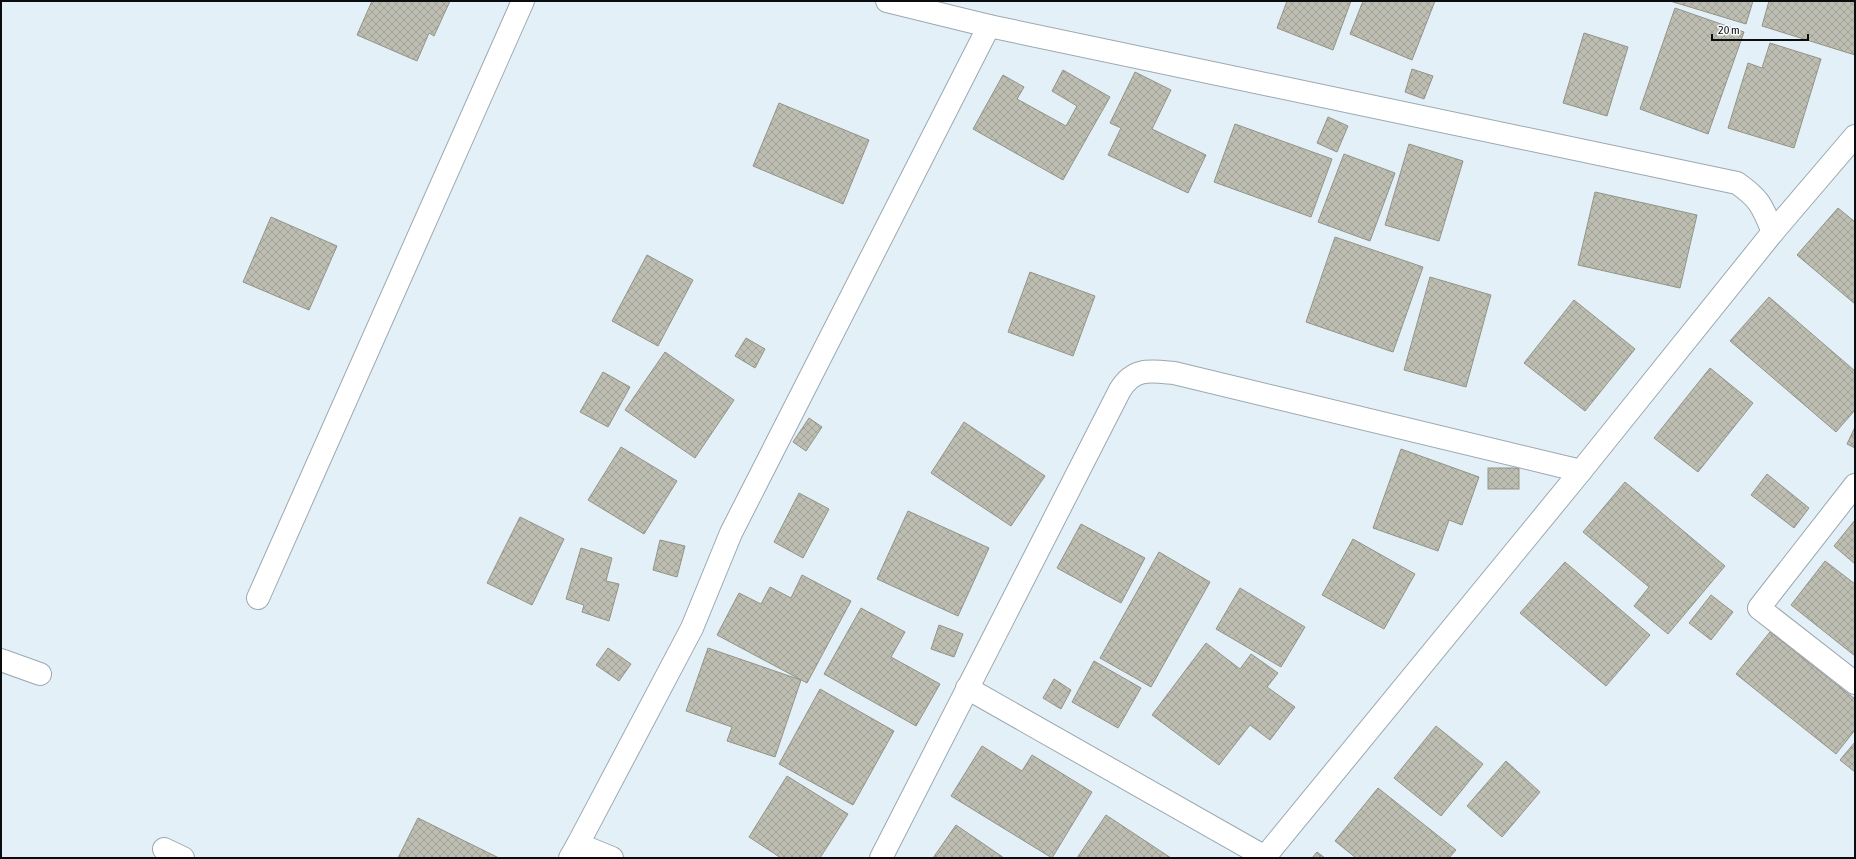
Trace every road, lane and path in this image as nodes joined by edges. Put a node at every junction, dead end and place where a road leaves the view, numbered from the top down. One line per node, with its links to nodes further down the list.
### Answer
1 (524, 1): 8 (street)
2 (886, 1): 3 (street)
3 (989, 26): 5 (street); 13 (street)
4 (1855, 136): 5 (street)
5 (1773, 232): 6 (street)
6 (1581, 471): 12 (street); 16 (street)
7 (1855, 485): 11 (street)
8 (258, 598)
9 (1, 660): 10 (street)
10 (40, 674)
11 (1855, 683)
12 (967, 688): 15 (street); 16 (street)
13 (574, 851): 14 (street)
14 (612, 858)
15 (881, 858)
16 (1265, 858)

